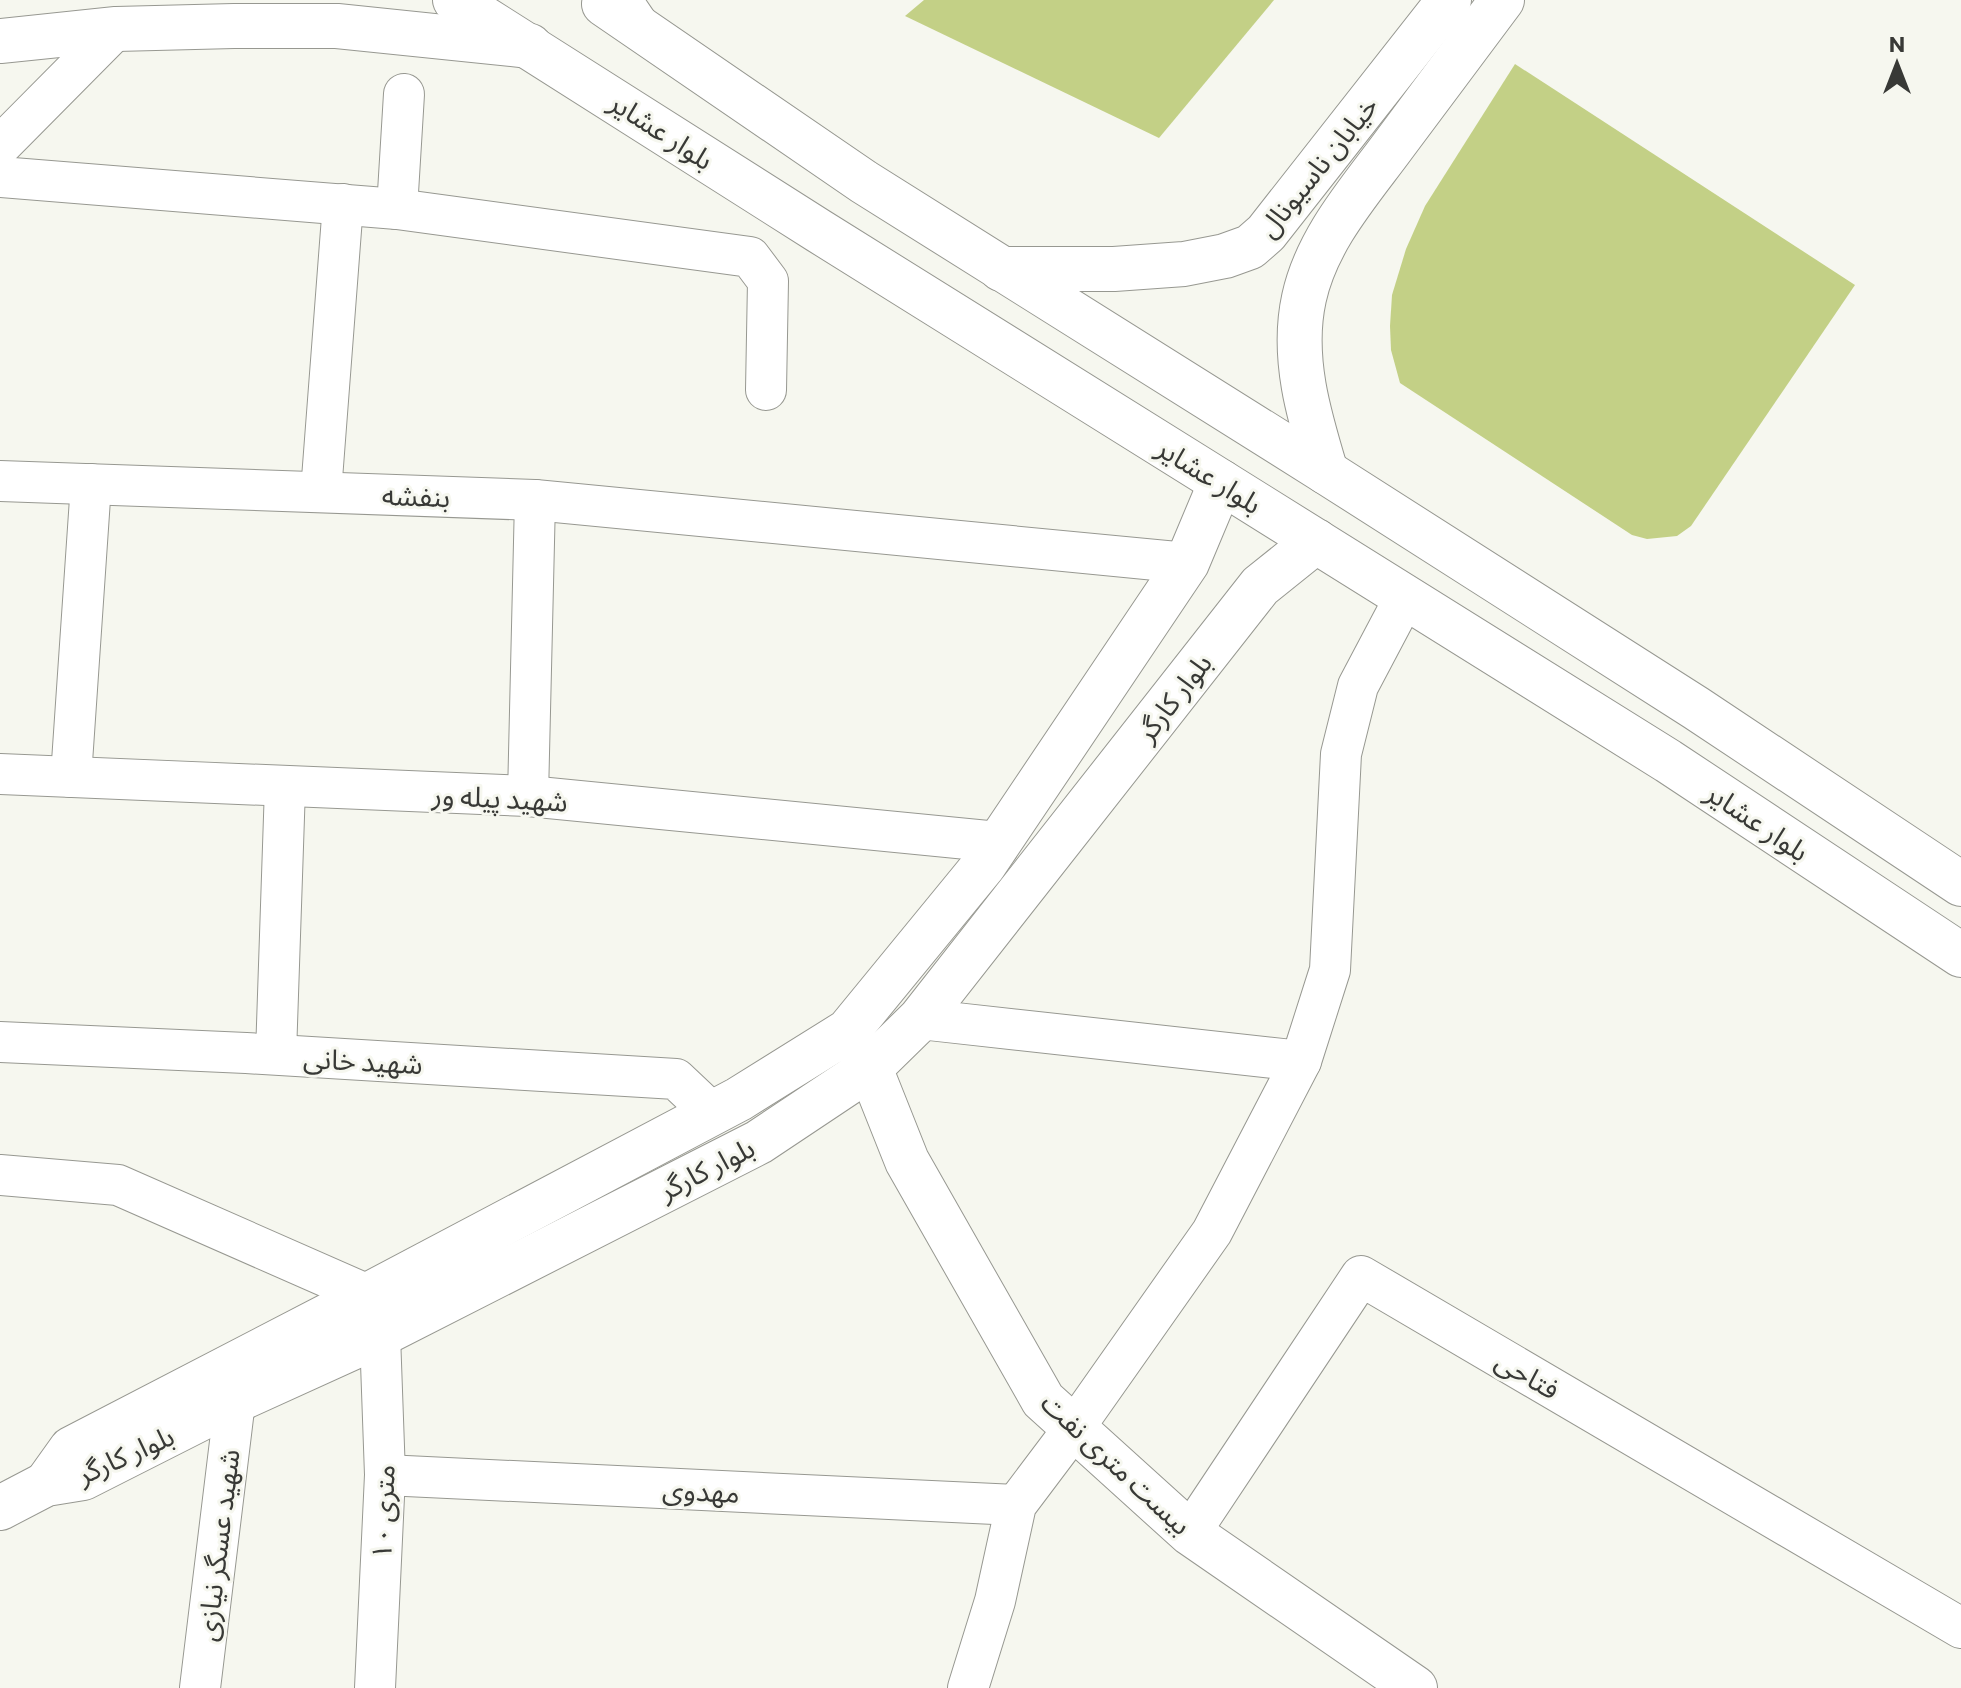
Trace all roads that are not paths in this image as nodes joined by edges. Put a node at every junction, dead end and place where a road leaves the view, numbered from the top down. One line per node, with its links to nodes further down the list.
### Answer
1 (455, 0): 8 (street, بلوار عشایر)
2 (598, 0): 5 (street)
3 (1449, 0): 14 (street, خیابان ناسیونال)
4 (1502, 0): 16 (street, خیابان ناسیونال)
5 (628, 12): 14 (street)
6 (116, 29): 7 (street); 8 (street); 10 (street)
7 (0, 41)
8 (530, 46): 18 (street, بلوار عشایر)
9 (404, 94): 13 (street)
10 (0, 146)
11 (0, 177): 12 (street)
12 (343, 204): 13 (street); 20 (street)
13 (397, 209): 15 (street)
14 (1001, 269): 16 (street)
15 (766, 390)
16 (1326, 472): 30 (street)
17 (0, 481): 19 (street, بنفشه)
18 (1221, 482): 22 (street, بلوار عشایر); 23 (street, بلوار کارگر)
19 (91, 484): 20 (street, بنفشه); 26 (street)
20 (321, 492): 21 (street, بنفشه)
21 (535, 500): 23 (street, بنفشه); 28 (street)
22 (1316, 541): 24 (street, بلوار عشایر); 32 (street, بلوار کارگر)
23 (1187, 563): 29 (street, بلوار کارگر)
24 (1405, 597): 31 (street, بلوار عشایر); 36 (street)
25 (0, 774): 26 (street, شهید پیله ور)
26 (71, 777): 27 (street, شهید پیله ور)
27 (285, 787): 28 (street, شهید پیله ور); 35 (street)
28 (528, 796): 29 (street, شهید پیله ور)
29 (998, 842): 33 (street, بلوار کارگر)
30 (1961, 884)
31 (1961, 955)
32 (920, 1019): 36 (street); 37 (street, بلوار کارگر)
33 (848, 1031): 37 (street, بیست متری نفت); 38 (street, بلوار کارگر)
34 (0, 1042): 35 (street, شهید خانی)
35 (276, 1054): 38 (street, شهید خانی)
36 (1301, 1061): 42 (street)
37 (870, 1068): 40 (street, بلوار کارگر); 42 (street, بیست متری نفت)
38 (712, 1113): 40 (street, بلوار کارگر)
39 (0, 1175): 40 (street)
40 (374, 1315): 41 (street, بلوار کارگر); 43 (street, ۱۰ متری); 44 (street, بلوار کارگر)
41 (235, 1401): 44 (street, بلوار کارگر); 49 (street, شهید عسگر نیازی)
42 (1074, 1428): 45 (street); 47 (street, بیست متری نفت)
43 (385, 1475): 45 (street, مهدوی); 50 (street, ۱۰ متری)
44 (46, 1484): 46 (street)
45 (1016, 1505): 51 (street)
46 (0, 1508)
47 (1190, 1533): 48 (street, فتاحی); 52 (street, بیست متری نفت)
48 (1961, 1628)
49 (200, 1688)
50 (375, 1688)
51 (968, 1688)
52 (1415, 1688)

